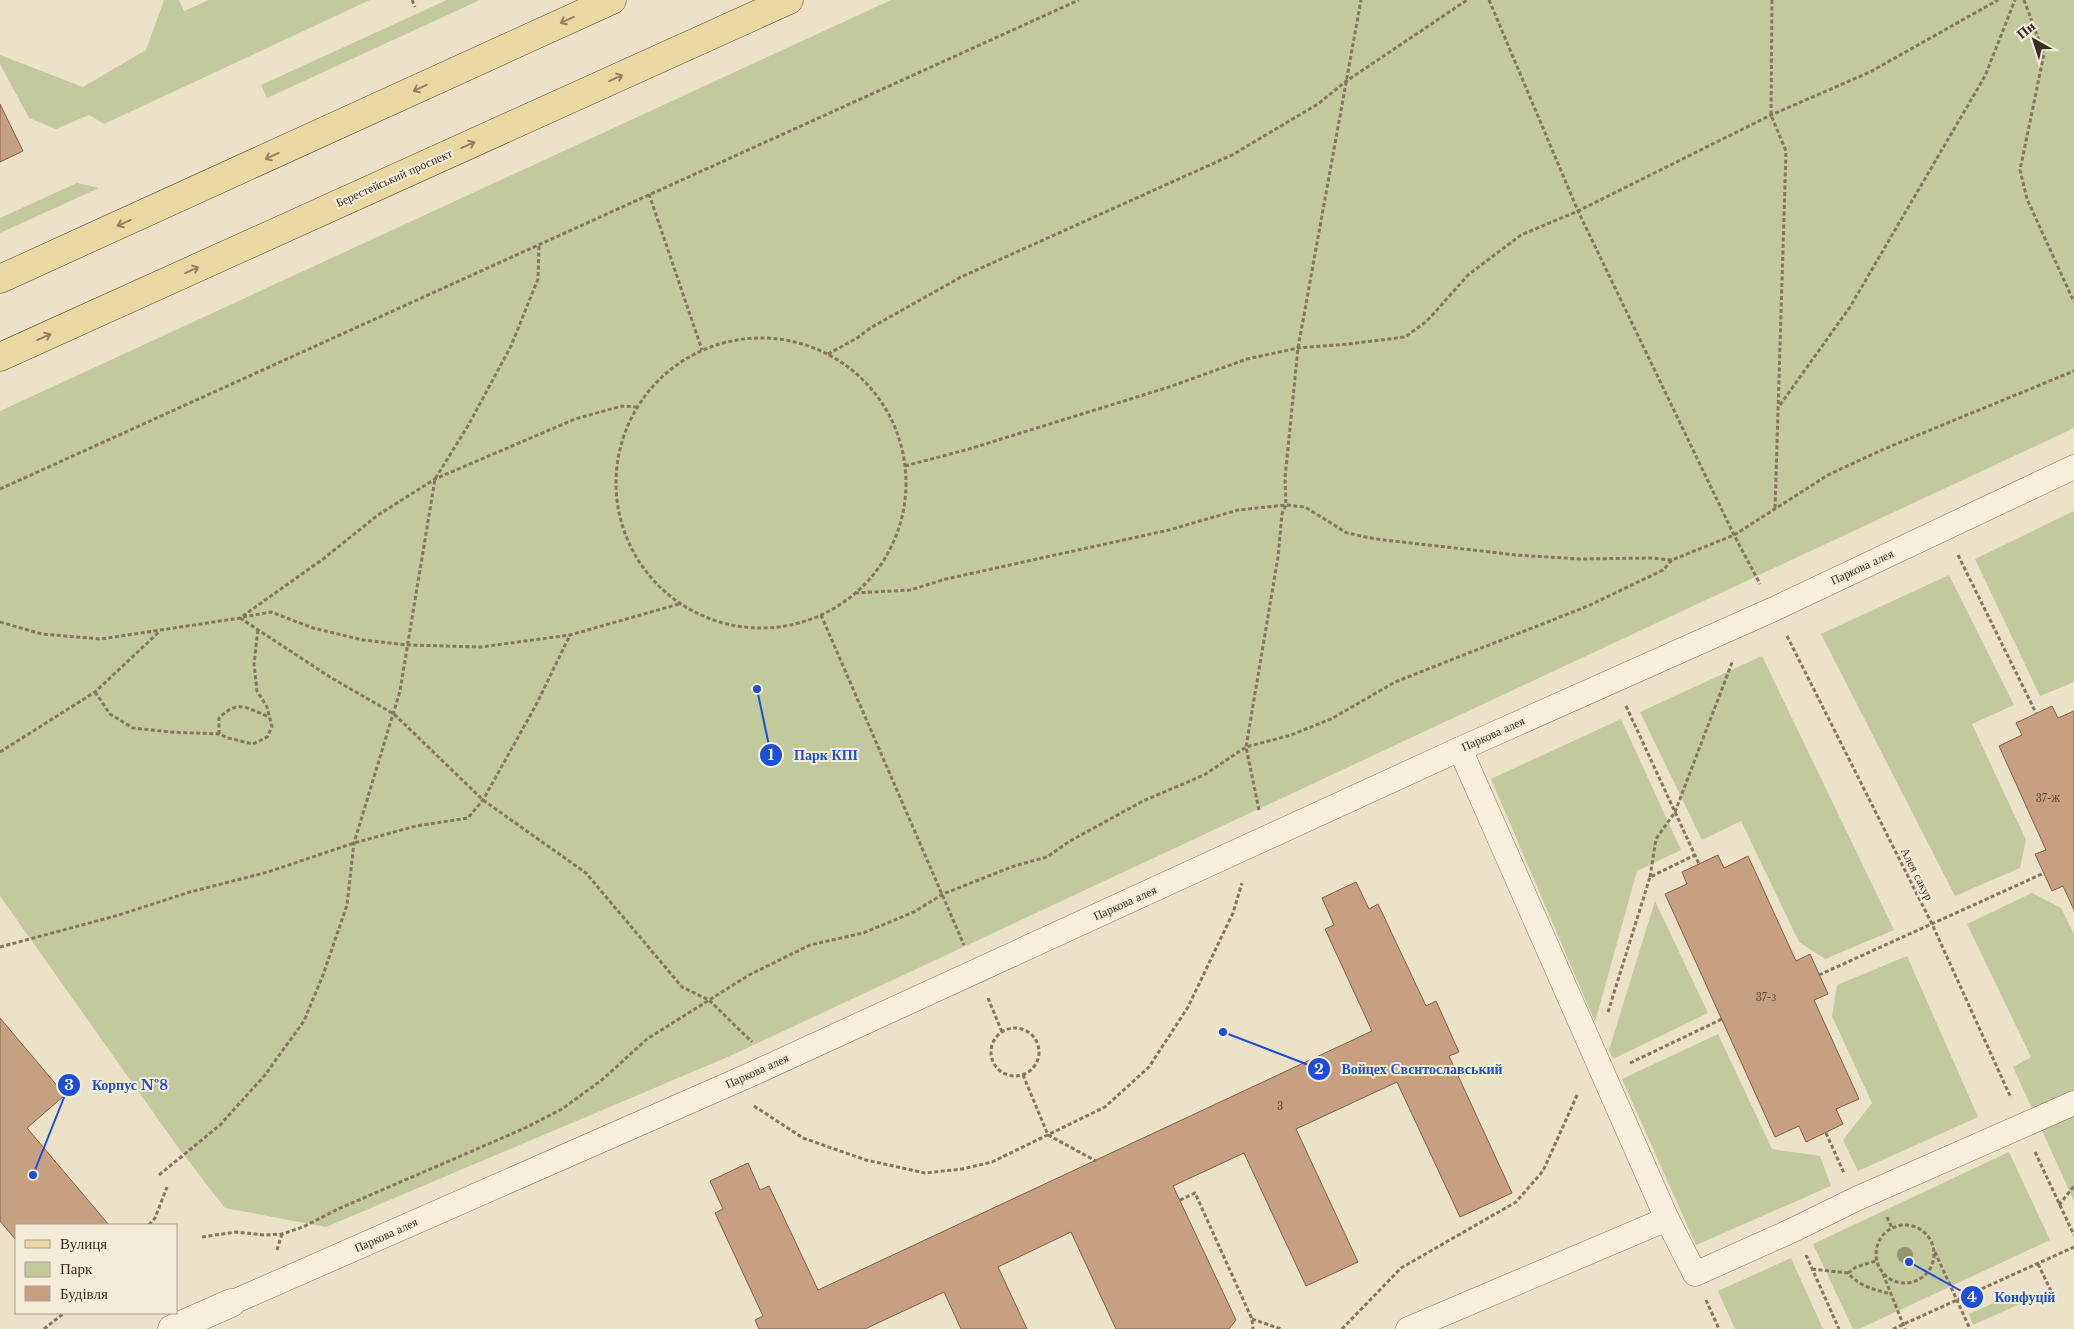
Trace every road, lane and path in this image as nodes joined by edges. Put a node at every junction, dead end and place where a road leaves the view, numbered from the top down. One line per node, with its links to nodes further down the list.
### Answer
1 (412, 0): 12 (path)
2 (612, 0): 18 (main road, one-way to 18)
3 (788, 0): 23 (main road, Берестейський проспект, one-way to 3)
4 (1079, 0): 15 (path)
5 (1361, 0): 13 (path)
6 (1467, 0): 13 (path)
7 (1489, 0): 16 (path)
8 (1772, 0): 14 (path)
9 (1998, 0): 14 (path)
10 (2015, 0): 25 (path)
11 (2024, 0): 19 (path)
12 (416, 7)
13 (1346, 82): 20 (path); 22 (path)
14 (1771, 115): 16 (path); 25 (path)
15 (650, 194): 17 (path); 21 (path)
16 (1578, 211): 20 (path); 33 (path)
17 (539, 244): 29 (path); 30 (path)
18 (0, 279)
19 (2074, 302)
20 (1298, 348): 27 (path); 31 (path)
21 (702, 350): 22 (path); 26 (path)
22 (828, 354): 27 (path)
23 (0, 357)
24 (2074, 371): 32 (path)
25 (1780, 405): 32 (path)
26 (636, 407): 29 (path); 38 (path)
27 (905, 466): 37 (path)
28 (2074, 467): 55 (street, Паркова алея)
29 (435, 479): 40 (path); 46 (path)
30 (0, 489)
31 (1286, 505): 35 (path); 37 (path); 54 (path)
32 (1775, 510): 33 (path)
33 (1734, 535): 35 (path); 36 (path)
34 (1957, 553): 50 (path)
35 (1672, 560): 54 (path)
36 (1750, 566)
37 (855, 593): 39 (path)
38 (679, 604): 39 (path); 45 (path)
39 (821, 615): 65 (path)
40 (240, 618): 42 (path); 43 (path); 46 (path)
41 (0, 622): 43 (path)
42 (258, 629): 51 (path); 52 (path)
43 (161, 630): 48 (path)
44 (1786, 633): 67 (path, Алея сакур)
45 (570, 634): 46 (path); 57 (path)
46 (408, 645): 51 (path)
47 (1735, 656): 58 (path)
48 (96, 692): 53 (path); 56 (path)
49 (1625, 704): 58 (path)
50 (2036, 713)
51 (394, 714): 57 (path); 59 (path)
52 (269, 717): 53 (path); 53 (path)
53 (219, 734)
54 (1246, 747): 60 (path); 65 (path)
55 (1460, 749): 60 (street, Паркова алея); 89 (street)
56 (0, 752)
57 (484, 800): 59 (path); 70 (path)
58 (1675, 812): 61 (path); 64 (path)
59 (354, 843): 68 (path); 83 (path)
60 (1259, 843): 75 (street, Паркова алея); 81 (path)
61 (1695, 855): 62 (path); 64 (path)
62 (1699, 864)
63 (2044, 873): 67 (path)
64 (1650, 877): 71 (path)
65 (943, 894): 66 (path); 70 (path)
66 (954, 924)
67 (1932, 924): 69 (path); 79 (path, Алея сакур)
68 (0, 948)
69 (1820, 975)
70 (709, 1000): 73 (path); 93 (path)
71 (1608, 1012)
72 (1722, 1019): 74 (path)
73 (757, 1048)
74 (1631, 1063)
75 (752, 1074): 81 (path); 104 (street, Паркова алея)
76 (1023, 1074): 76 (path); 81 (path)
77 (2074, 1103): 79 (street)
78 (1567, 1117): 112 (path)
79 (2023, 1126): 86 (street); 88 (path, Алея сакур)
80 (1826, 1132): 86 (path)
81 (1048, 1135): 82 (path)
82 (1096, 1160)
83 (158, 1175)
84 (2074, 1186): 88 (path)
85 (167, 1187): 90 (path)
86 (1856, 1199): 91 (street)
87 (1180, 1200): 106 (path)
88 (2060, 1205): 92 (path, Алея сакур)
89 (1667, 1219): 91 (street); 113 (street)
90 (150, 1224)
91 (1793, 1230): 98 (path)
92 (2074, 1235)
93 (202, 1237)
94 (2074, 1247): 97 (path)
95 (1934, 1249): 96 (path); 100 (path); 103 (path)
96 (1876, 1260): 99 (path); 100 (path)
97 (2038, 1264): 101 (path); 103 (path)
98 (1812, 1270): 99 (path); 114 (path)
99 (1848, 1273): 102 (path)
100 (1882, 1273): 102 (path)
101 (2051, 1291)
102 (1891, 1294): 107 (path)
103 (1957, 1300): 107 (path); 117 (path)
104 (231, 1303): 109 (street, Паркова алея)
105 (63, 1314): 108 (path)
106 (1252, 1319): 110 (path); 111 (path)
107 (1903, 1325): 115 (path); 116 (path)
108 (44, 1329)
109 (172, 1329)
110 (1253, 1329)
111 (1281, 1329)
112 (1342, 1329)
113 (1408, 1329)
114 (1839, 1329)
115 (1893, 1329)
116 (1905, 1329)
117 (1970, 1329)

